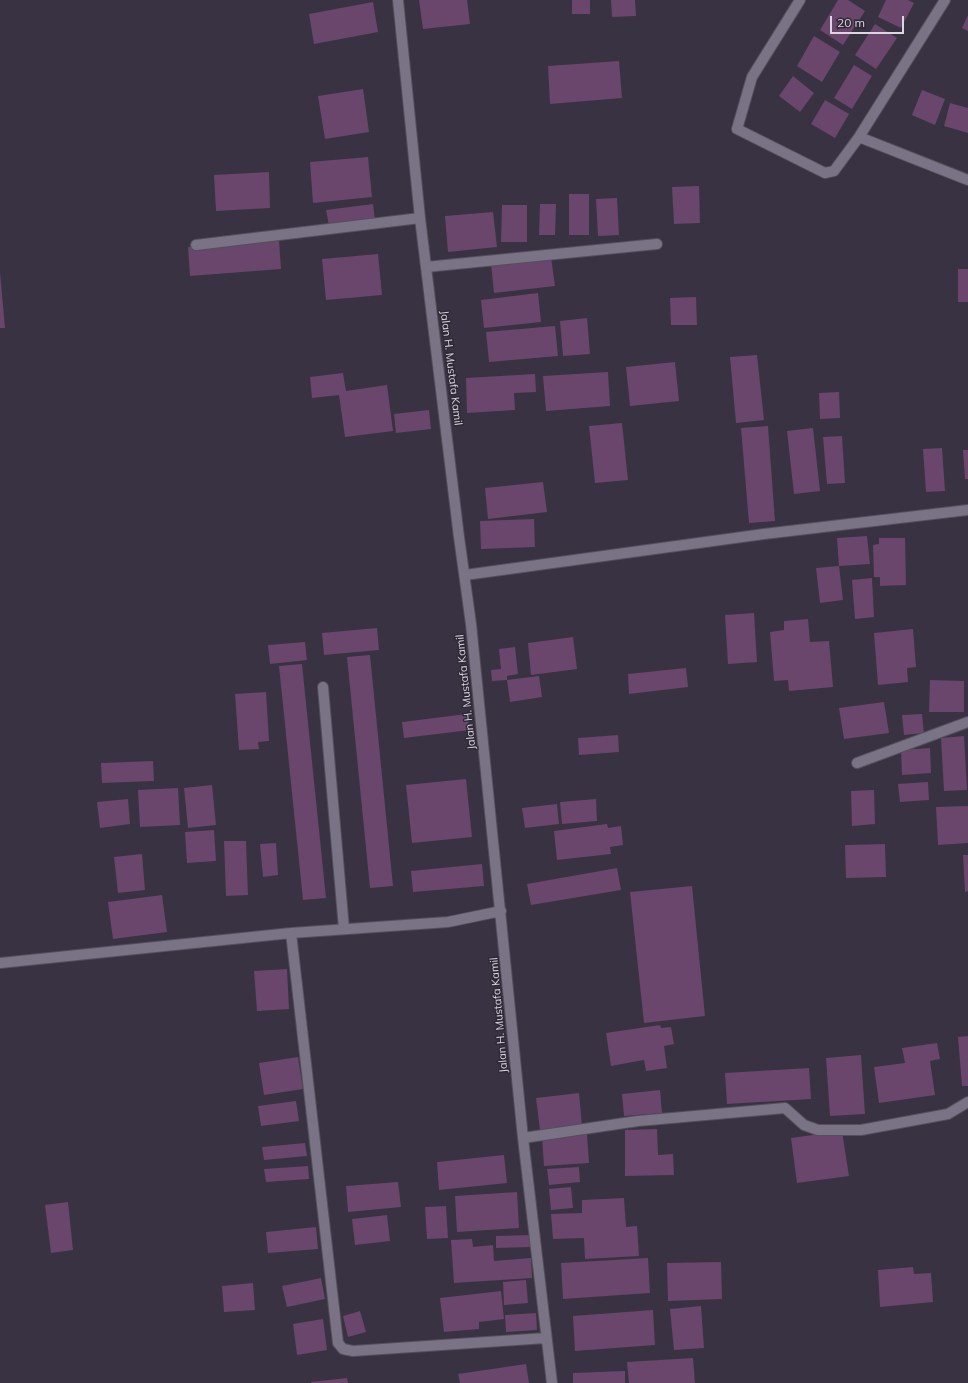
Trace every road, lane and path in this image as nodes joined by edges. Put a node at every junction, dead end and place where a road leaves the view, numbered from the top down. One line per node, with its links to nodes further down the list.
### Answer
1 (398, 0): 6 (street, Jalan H. Mustafa Kamil)
2 (800, 0): 4 (street)
3 (945, 0): 4 (street)
4 (859, 137): 5 (street)
5 (968, 180)
6 (420, 218): 8 (street); 9 (street, Jalan H. Mustafa Kamil)
7 (657, 244): 9 (street)
8 (196, 245)
9 (426, 267): 11 (street, Jalan H. Mustafa Kamil)
10 (968, 510): 11 (street)
11 (465, 575): 15 (street, Jalan H. Mustafa Kamil)
12 (323, 687): 16 (street)
13 (968, 722): 14 (street)
14 (857, 763)
15 (501, 911): 16 (street); 20 (street, Jalan H. Mustafa Kamil)
16 (344, 929): 17 (street)
17 (291, 933): 18 (street); 21 (street)
18 (0, 963)
19 (968, 1102): 20 (street)
20 (523, 1138): 21 (street, Jalan H. Mustafa Kamil)
21 (546, 1338): 22 (street, Jalan H. Mustafa Kamil)
22 (552, 1383)

